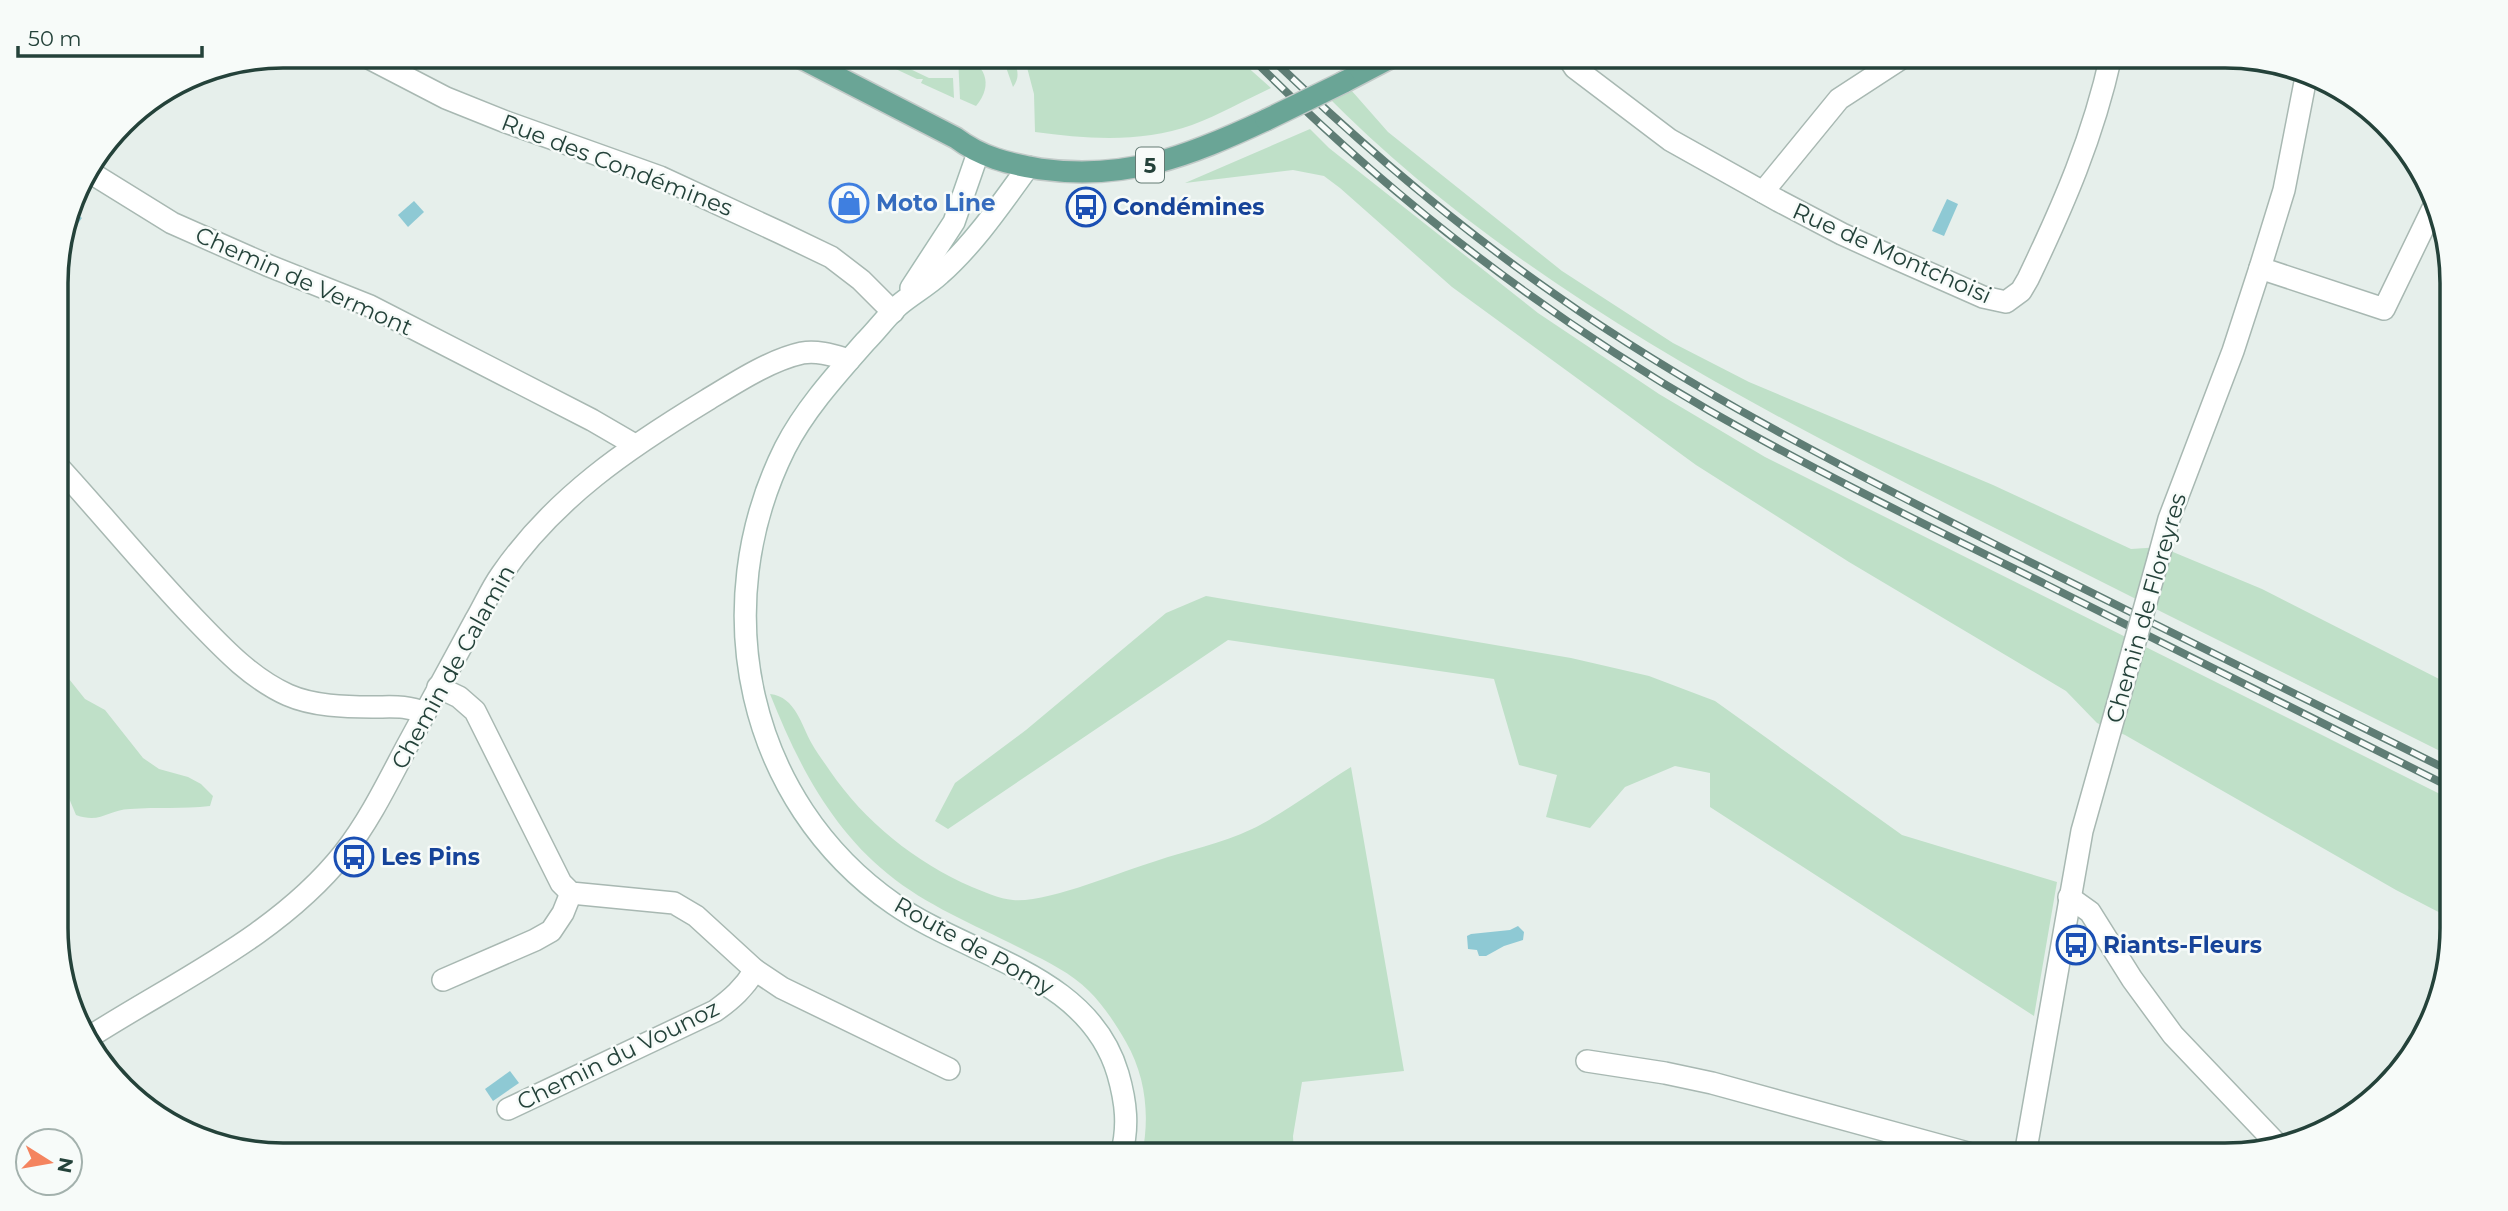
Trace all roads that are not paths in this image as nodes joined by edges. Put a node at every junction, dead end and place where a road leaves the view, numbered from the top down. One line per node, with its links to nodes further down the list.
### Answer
1 (1370, 68): 9 (main road, 5, bridge)
2 (1575, 68): 11 (street, Rue de Montchoisi)
3 (1886, 68): 11 (street, Rue de Montchoisi)
4 (2109, 68): 11 (street, Rue de Montchoisi)
5 (391, 69): 14 (street, Rue des Condémines)
6 (822, 69): 8 (main road, 5)
7 (2305, 84): 13 (street, Chemin de Floreyres)
8 (978, 153): 9 (main road, 5); 14 (street, Route de Pomy)
9 (1028, 167): 14 (street, Route de Pomy)
10 (97, 176): 16 (street, Chemin de Vermont)
11 (1763, 192)
12 (2428, 217): 13 (street)
13 (2260, 268): 21 (street, Chemin de Floreyres, bridge)
14 (896, 309): 15 (street, Route de Pomy)
15 (849, 360): 16 (street, Chemin de Calamin); 31 (street, Route de Pomy)
16 (635, 445): 18 (street, Chemin de Calamin)
17 (69, 479): 19 (street)
18 (438, 687): 19 (street, Chemin de Calamin); 20 (street)
19 (425, 713): 24 (street, Chemin de Calamin)
20 (571, 892): 22 (street); 23 (street)
21 (2069, 897): 28 (street); 30 (street, Chemin de Floreyres)
22 (755, 970): 26 (street); 27 (street, Chemin du Vounoz)
23 (443, 980)
24 (96, 1032)
25 (1587, 1060): 29 (street)
26 (949, 1069)
27 (508, 1109)
28 (2271, 1138)
29 (1928, 1142)
30 (2027, 1142)
31 (1123, 1143)

